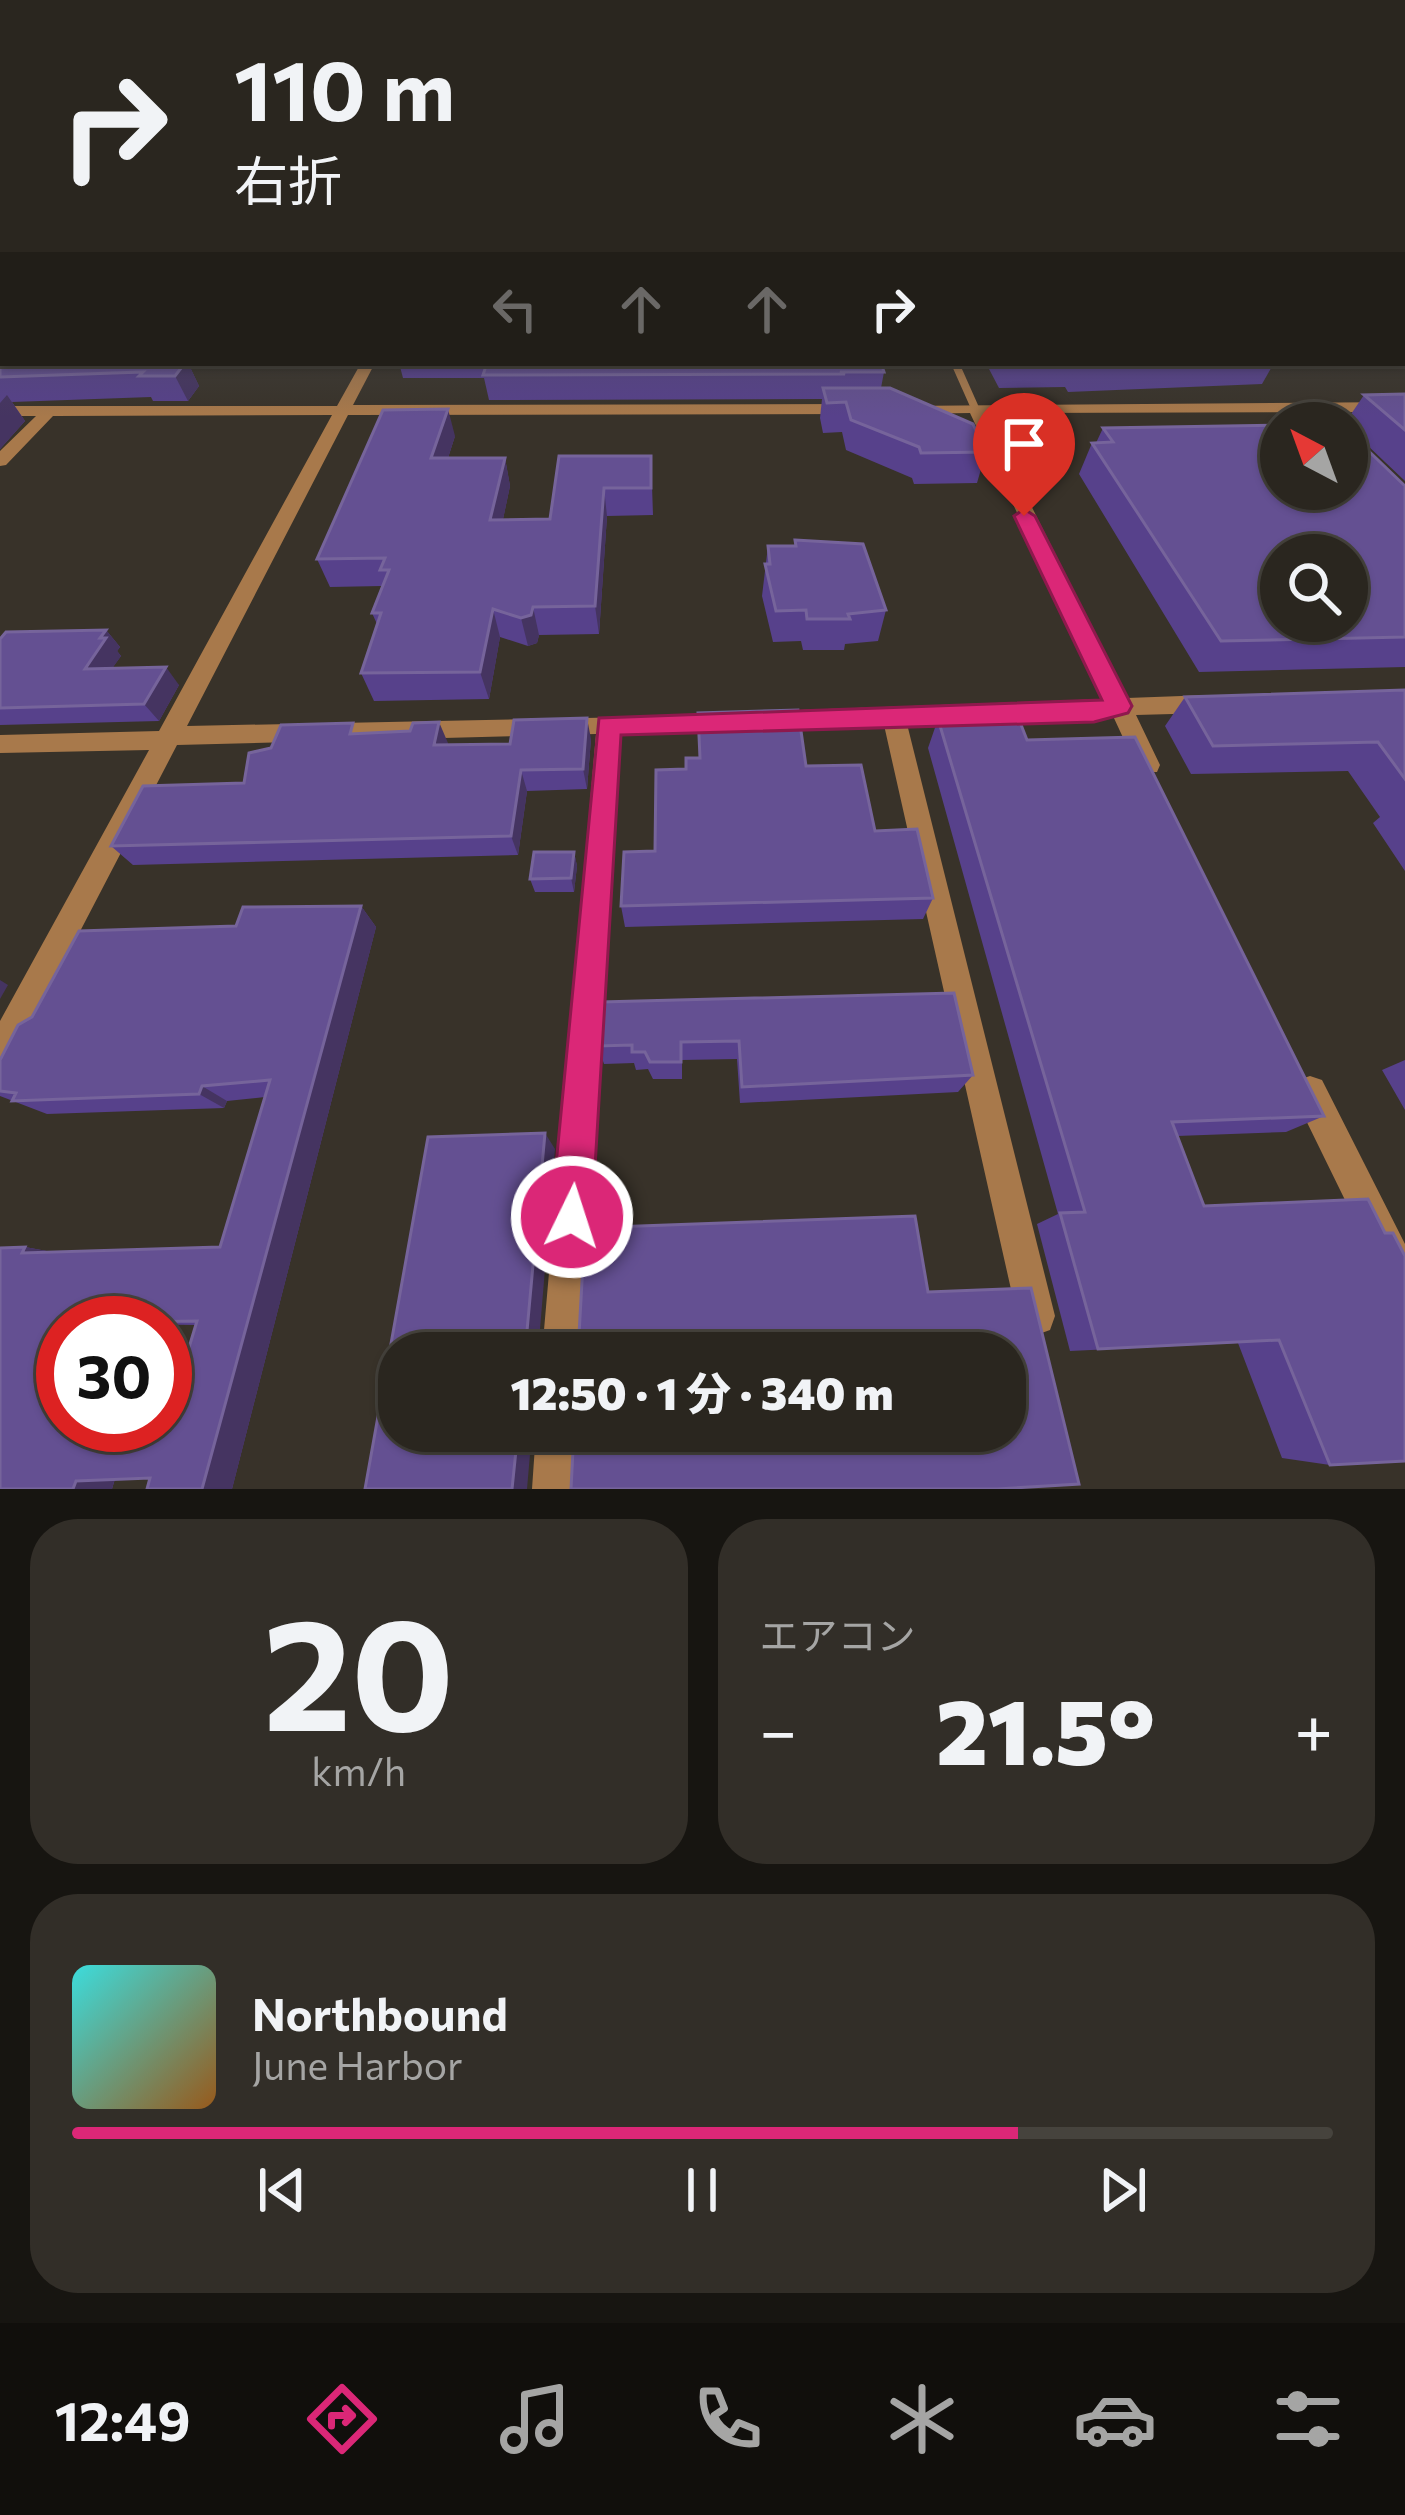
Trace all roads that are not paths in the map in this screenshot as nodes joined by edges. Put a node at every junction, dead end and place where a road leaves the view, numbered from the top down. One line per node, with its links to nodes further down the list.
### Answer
1 (366, 366): 5 (street)
2 (956, 366): 4 (lane)
3 (1405, 407): 4 (street)
4 (975, 408): 5 (street); 10 (street)
5 (343, 410): 7 (street); 13 (street)
6 (0, 411): 7 (street)
7 (49, 411): 8 (street)
8 (0, 460)
9 (1238, 704): 10 (street)
10 (1118, 706): 11 (street); 15 (street)
11 (894, 717): 12 (street); 20 (street)
12 (608, 725): 13 (street); 19 (street)
13 (168, 738): 14 (street); 16 (street)
14 (0, 744)
15 (1161, 792)
16 (0, 1053)
17 (1299, 1070): 18 (street)
18 (1405, 1283)
19 (564, 1332)
20 (1045, 1353)
21 (556, 1452): 22 (street)
22 (553, 1489)

